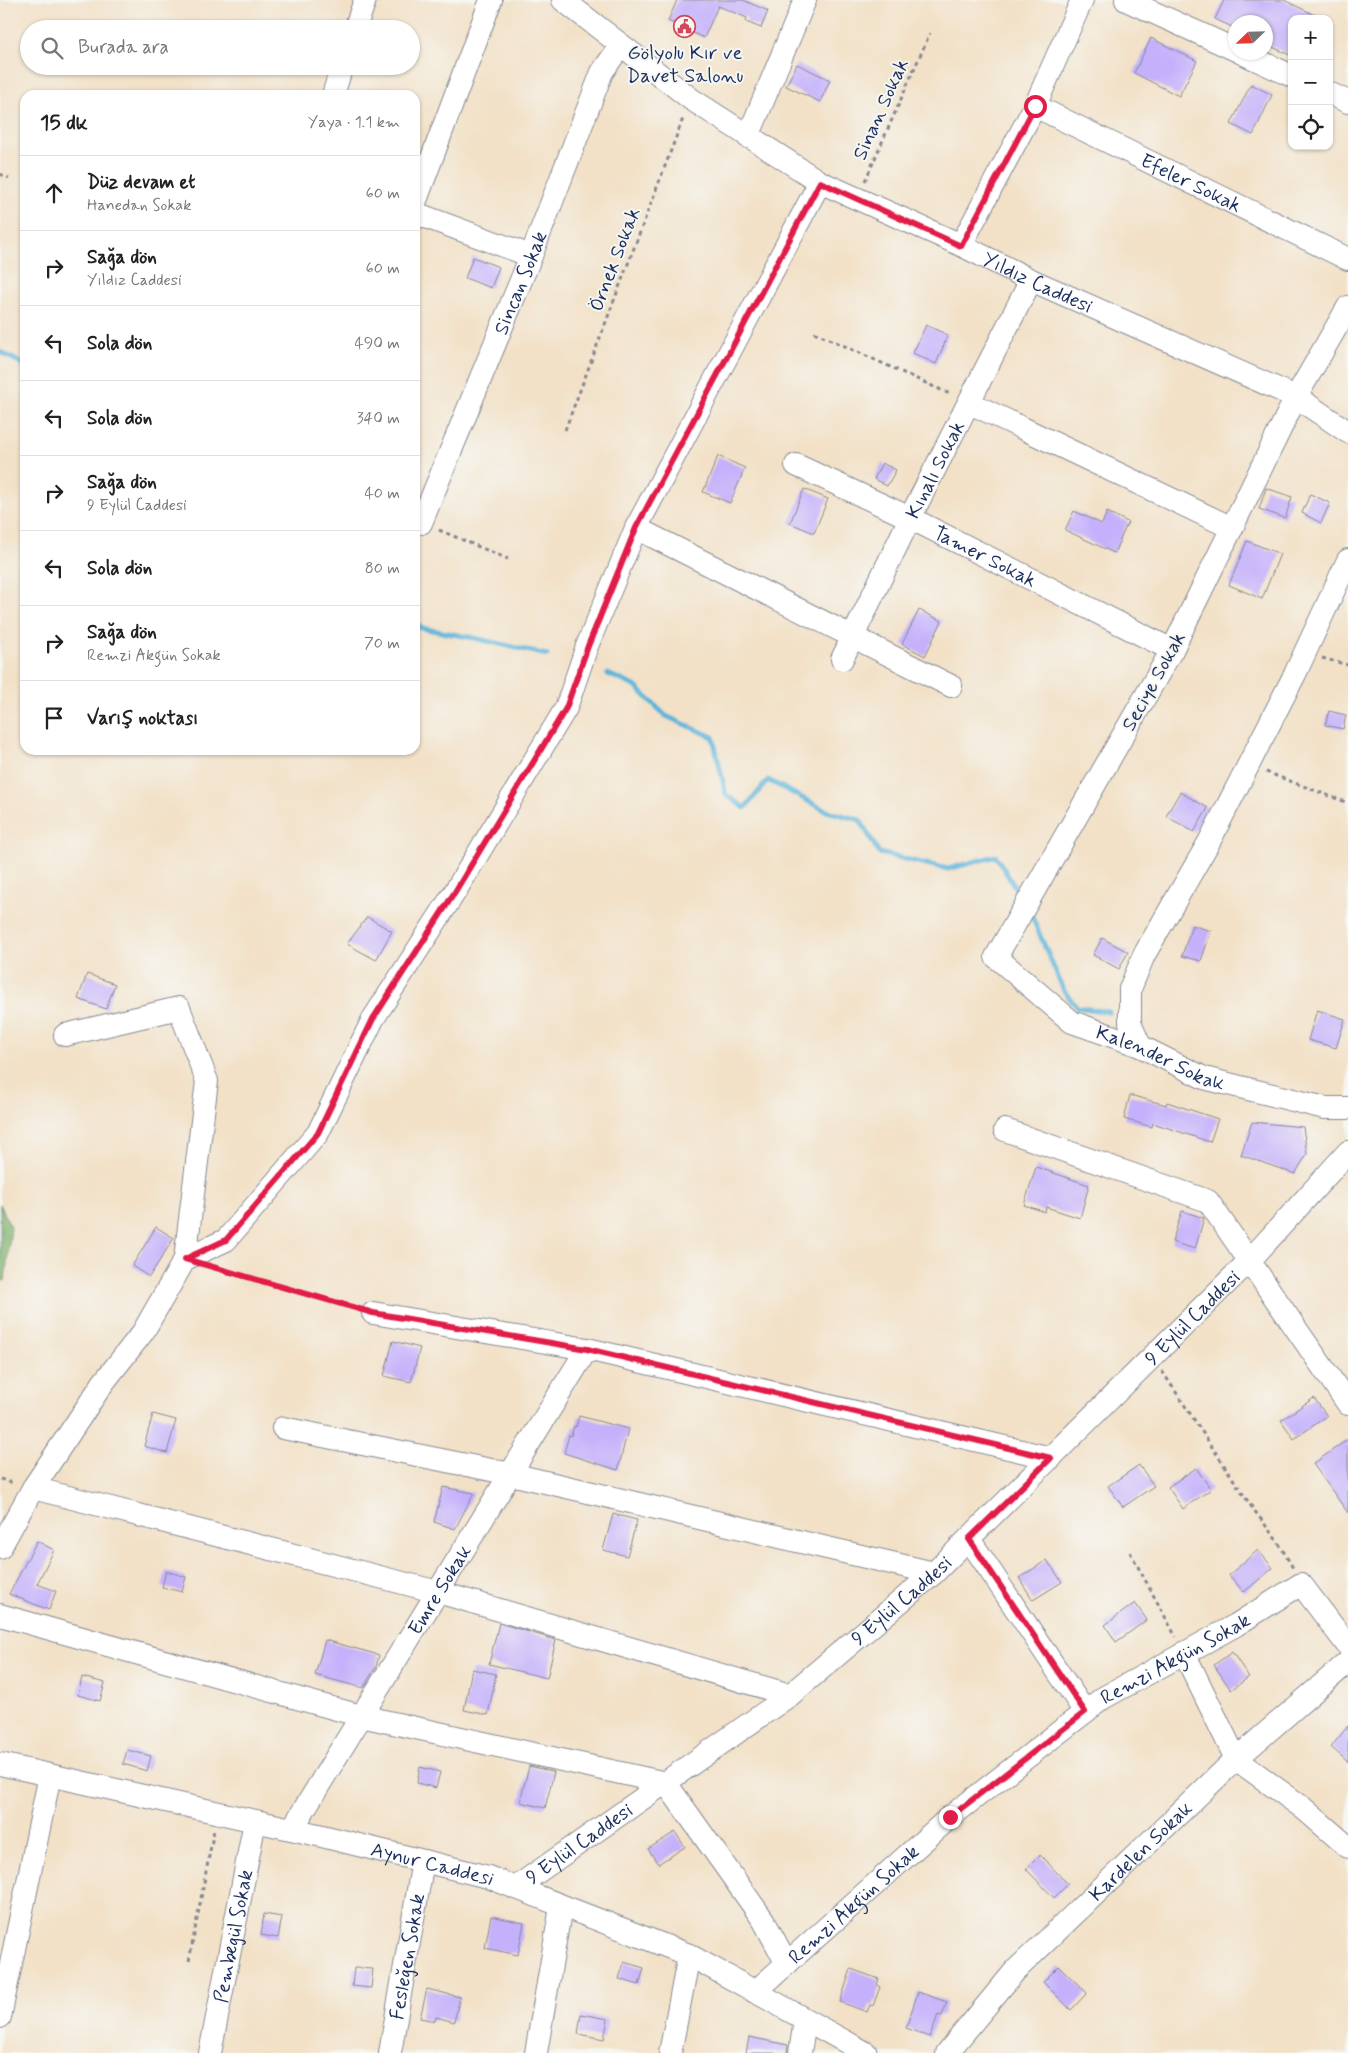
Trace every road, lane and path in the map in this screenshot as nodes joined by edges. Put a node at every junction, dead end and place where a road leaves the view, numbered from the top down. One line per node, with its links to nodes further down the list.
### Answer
1 (365, 0): 7 (street)
2 (490, 0): 23 (street)
3 (564, 0): 9 (street, Yıldız Caddesi)
4 (805, 0): 19 (street)
5 (1082, 0): 18 (street)
6 (1126, 0): 10 (street)
7 (358, 20)
8 (930, 33): 24 (path, Sinan Sokak)
9 (621, 45): 16 (street, Yıldız Caddesi); 27 (street, Sincan Sokak)
10 (1228, 46)
11 (1257, 60): 12 (street)
12 (1288, 74)
13 (339, 75): 14 (street)
14 (335, 90)
15 (1333, 95): 17 (street)
16 (691, 99): 19 (street, Yıldız Caddesi); 34 (path, Örnek Sokak)
17 (1348, 102)
18 (1035, 106): 26 (street); 28 (street, Efeler Sokak)
19 (748, 137): 22 (street, Yıldız Caddesi)
20 (0, 174): 21 (path)
21 (9, 178)
22 (820, 182): 24 (street, Yıldız Caddesi); 39 (street)
23 (420, 189)
24 (857, 198): 26 (street, Yıldız Caddesi)
25 (420, 214): 27 (street)
26 (961, 246): 29 (street, Yıldız Caddesi)
27 (532, 256): 38 (street, Sincan Sokak)
28 (1348, 259)
29 (1030, 280): 32 (street, Yıldız Caddesi); 33 (street, Kınalı Sokak)
30 (1348, 307): 32 (street, Seciye Sokak)
31 (814, 332): 33 (path)
32 (1296, 397): 35 (street, Yıldız Caddesi); 40 (street, Seciye Sokak)
33 (970, 403): 37 (street, Kınalı Sokak); 40 (street)
34 (565, 430)
35 (1348, 432)
36 (796, 465): 37 (street, Tamer Sokak)
37 (910, 518): 43 (street, Kınalı Sokak); 44 (street, Tamer Sokak)
38 (421, 523): 41 (path)
39 (636, 528): 43 (street); 57 (street)
40 (1232, 528): 44 (street, Seciye Sokak)
41 (508, 559)
42 (1348, 560): 45 (street)
43 (852, 637): 46 (street, Kınalı Sokak); 48 (street)
44 (1172, 650): 51 (street, Seciye Sokak)
45 (1305, 652): 47 (path); 53 (street)
46 (842, 659)
47 (1348, 666)
48 (951, 686)
49 (1260, 770): 50 (path)
50 (1348, 802)
51 (996, 957): 53 (street, Kalender Sokak)
52 (65, 1035): 57 (street)
53 (1140, 1046): 54 (street, Kalender Sokak)
54 (1348, 1108)
55 (1005, 1130): 58 (street)
56 (1346, 1159): 58 (street, 9 Eylül Caddesi)
57 (185, 1259): 59 (path); 66 (street)
58 (1250, 1260): 61 (street, 9 Eylül Caddesi); 62 (street)
59 (373, 1313): 60 (street)
60 (587, 1349): 64 (street); 65 (street, Emre Sokak)
61 (1153, 1357): 64 (street, 9 Eylül Caddesi); 71 (path)
62 (1348, 1404)
63 (283, 1428): 65 (street)
64 (1051, 1458): 67 (street, 9 Eylül Caddesi)
65 (511, 1474): 70 (street); 72 (street, Emre Sokak)
66 (34, 1488): 68 (street); 72 (street)
67 (969, 1539): 70 (street, 9 Eylül Caddesi); 78 (street)
68 (0, 1548)
69 (1130, 1552): 75 (path)
70 (934, 1573): 77 (street, 9 Eylül Caddesi)
71 (1301, 1584): 74 (street); 75 (street, Remzi Akgün Sokak)
72 (438, 1592): 77 (street); 79 (street, Emre Sokak)
73 (0, 1616): 79 (street)
74 (1348, 1646)
75 (1184, 1653): 78 (street, Remzi Akgün Sokak); 80 (street)
76 (1348, 1662): 80 (street, Kardelen Sokak)
77 (790, 1695): 83 (street, 9 Eylül Caddesi)
78 (1085, 1712): 94 (street, Remzi Akgün Sokak)
79 (361, 1716): 83 (street); 86 (street, Emre Sokak)
80 (1236, 1758): 87 (street); 104 (street, Kardelen Sokak)
81 (0, 1764): 82 (street, Aynur Caddesi)
82 (50, 1775): 84 (street, Aynur Caddesi); 91 (street)
83 (666, 1783): 89 (street, 9 Eylül Caddesi); 94 (street)
84 (218, 1812): 85 (street, Aynur Caddesi); 93 (path)
85 (255, 1821): 86 (street, Aynur Caddesi); 98 (street, Pembegül Sokak)
86 (292, 1829): 88 (street, Aynur Caddesi)
87 (1348, 1847)
88 (423, 1861): 89 (street, Aynur Caddesi); 99 (street, Fesleğen Sokak)
89 (515, 1888): 90 (street, Aynur Caddesi)
90 (561, 1907): 92 (street, Aynur Caddesi); 100 (street)
91 (8, 1930): 96 (street)
92 (689, 1955): 95 (street, Aynur Caddesi); 101 (street)
93 (189, 1961)
94 (787, 1964): 95 (street, Remzi Akgün Sokak)
95 (755, 1992): 97 (street, Aynur Caddesi)
96 (0, 2017)
97 (805, 2020): 102 (street); 103 (street, Aynur Caddesi)
98 (210, 2053)
99 (390, 2053)
100 (536, 2053)
101 (670, 2053)
102 (800, 2053)
103 (866, 2053)
104 (947, 2053)

